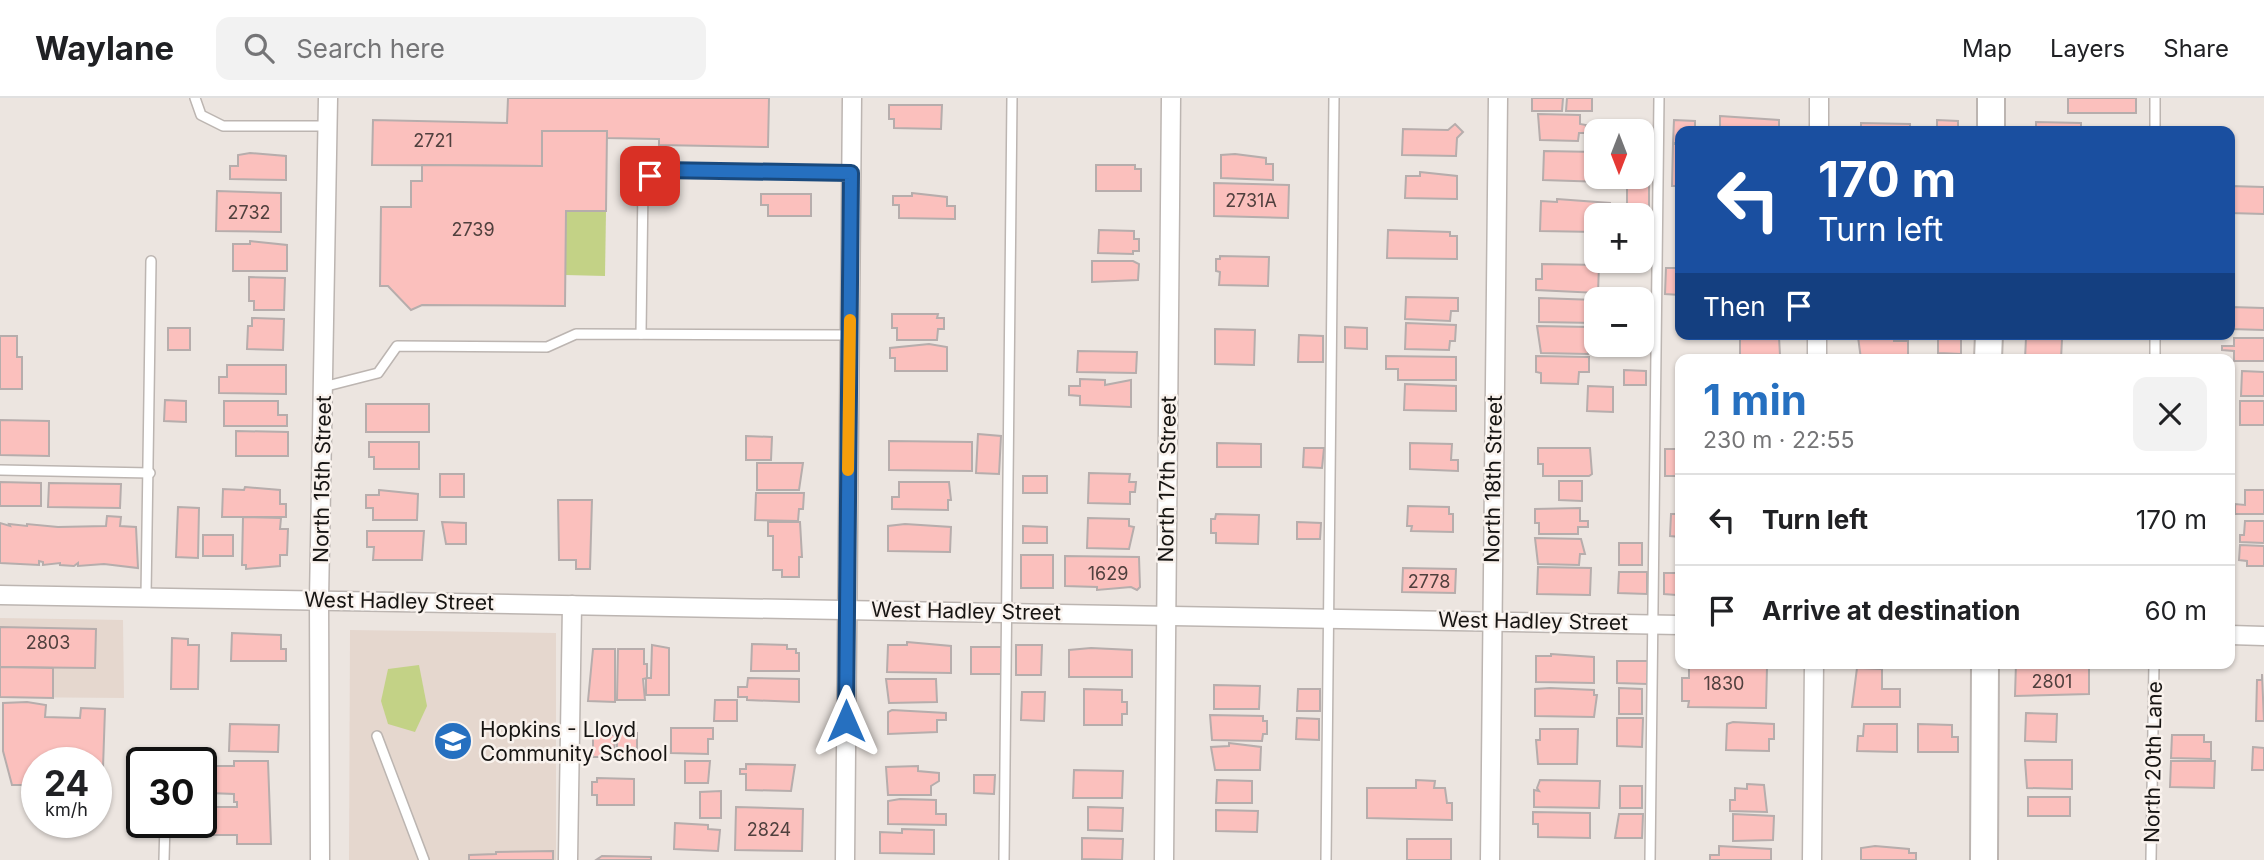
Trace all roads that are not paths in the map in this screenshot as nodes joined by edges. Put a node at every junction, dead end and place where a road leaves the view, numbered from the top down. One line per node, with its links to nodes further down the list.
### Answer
1 (195, 98): 12 (lane)
2 (328, 98): 12 (street, North 15th Street)
3 (852, 98): 16 (street)
4 (1012, 98): 28 (lane)
5 (1171, 98): 29 (street, North 17th Street)
6 (1334, 98): 30 (lane)
7 (1498, 98): 31 (street, North 18th Street)
8 (1659, 98): 32 (lane)
9 (1819, 98): 13 (street)
10 (1991, 98): 14 (main road)
11 (2155, 98): 15 (lane)
12 (328, 126): 20 (street, North 15th Street)
13 (1819, 126)
14 (1991, 126)
15 (2155, 126)
16 (851, 173): 18 (lane); 19 (street)
17 (151, 261): 22 (lane)
18 (641, 334): 19 (lane); 20 (lane)
19 (849, 335): 27 (street)
20 (323, 387): 25 (street, North 15th Street)
21 (0, 470): 22 (lane)
22 (150, 473): 24 (lane)
23 (0, 595): 24 (street, West Hadley Street)
24 (146, 596): 25 (street, West Hadley Street)
25 (319, 600): 26 (street, West Hadley Street); 42 (street, North 15th Street)
26 (572, 605): 27 (street, West Hadley Street); 44 (street)
27 (846, 608): 28 (street, West Hadley Street); 45 (street)
28 (1007, 612): 29 (street, West Hadley Street); 46 (lane)
29 (1165, 615): 30 (street, West Hadley Street); 47 (street, North 17th Street)
30 (1327, 618): 31 (street, West Hadley Street); 48 (lane)
31 (1491, 620): 32 (street, West Hadley Street); 49 (street, North 18th Street)
32 (1653, 624): 33 (street, West Hadley Street); 50 (lane)
33 (1675, 625)
34 (2235, 635): 35 (street)
35 (2264, 636)
36 (1814, 669): 51 (street)
37 (1985, 669): 52 (main road)
38 (2154, 669): 53 (lane, North 20th Lane)
39 (377, 736): 43 (lane)
40 (165, 838): 41 (lane)
41 (164, 860)
42 (320, 860)
43 (424, 860)
44 (568, 860)
45 (845, 860)
46 (1004, 860)
47 (1164, 860)
48 (1326, 860)
49 (1490, 860)
50 (1650, 860)
51 (1812, 860)
52 (1984, 860)
53 (2151, 860)

